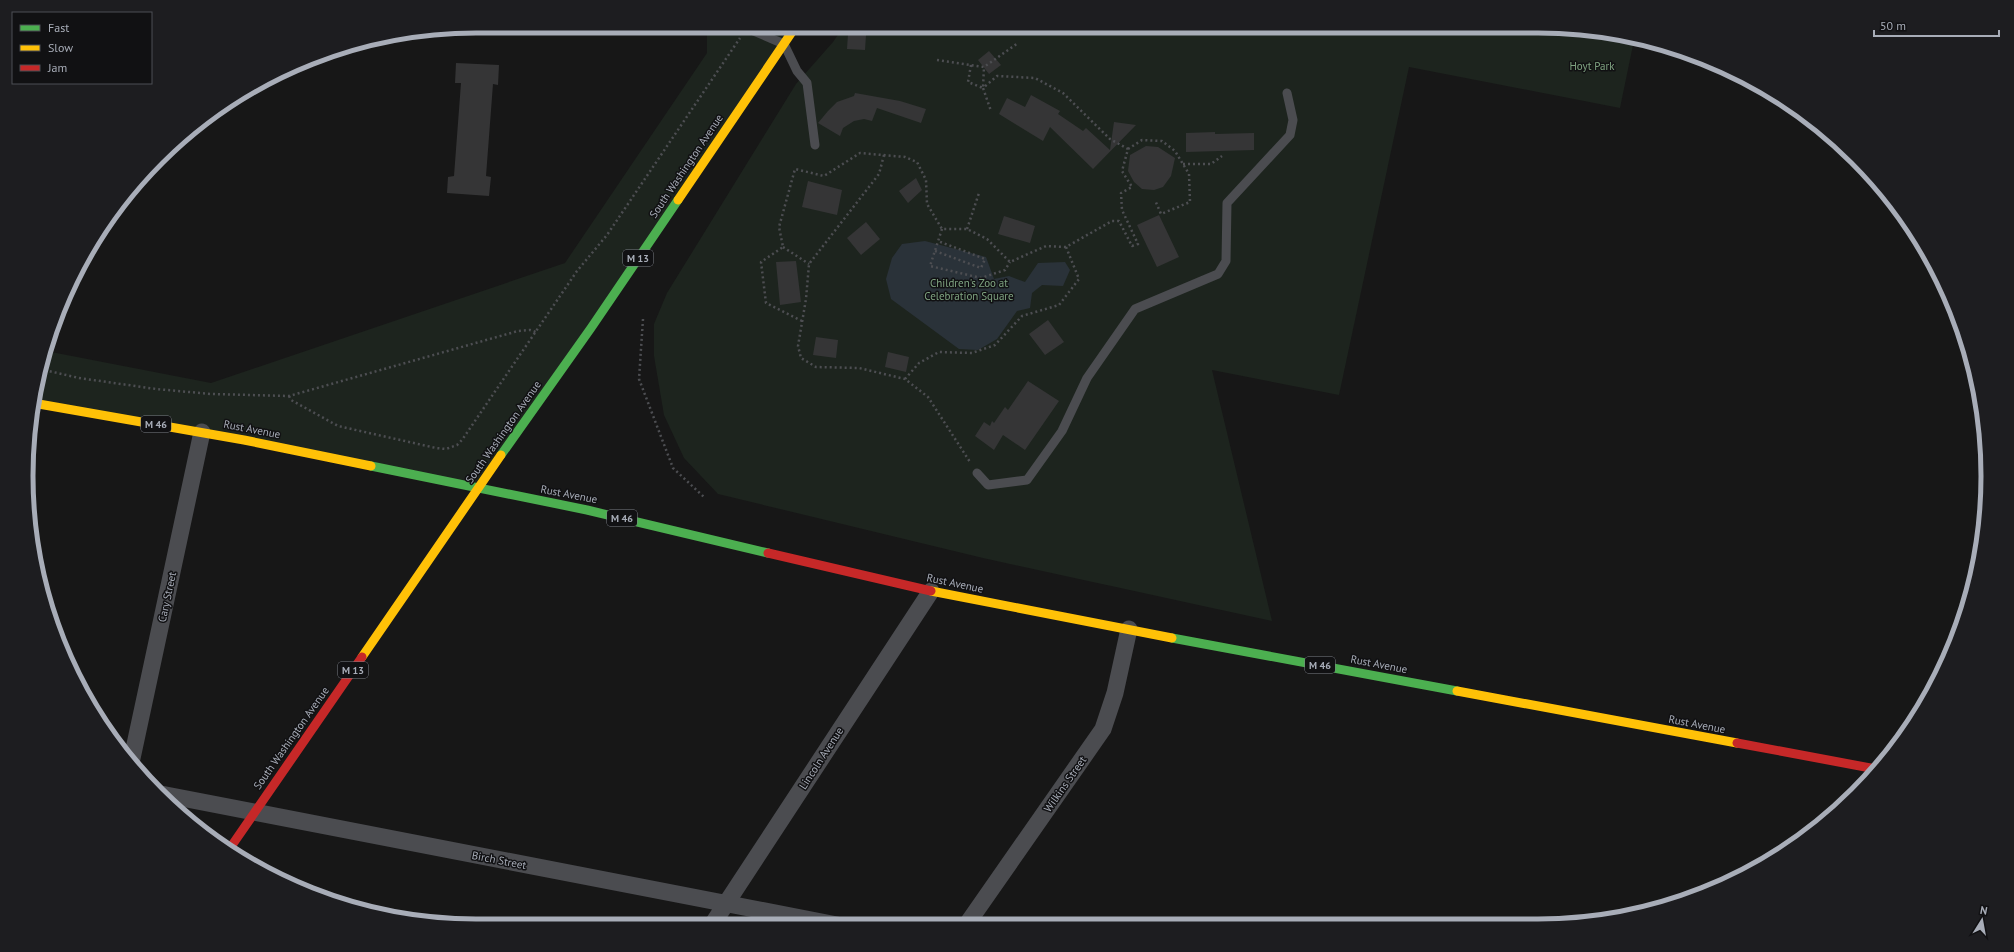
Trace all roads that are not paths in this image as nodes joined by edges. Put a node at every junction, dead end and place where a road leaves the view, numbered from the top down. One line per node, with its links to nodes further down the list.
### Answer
1 (758, 33): 3 (lane)
2 (791, 33): 3 (main road, South Washington Avenue / M 13)
3 (784, 44): 5 (lane); 9 (main road, South Washington Avenue / M 13)
4 (1287, 93): 8 (lane)
5 (815, 144)
6 (39, 404): 7 (main road, Rust Avenue / M 46)
7 (202, 432): 9 (main road, Rust Avenue / M 46); 12 (street, Cary Street)
8 (977, 473)
9 (478, 488): 10 (main road, Rust Avenue / M 46); 15 (main road, South Washington Avenue / M 13)
10 (931, 591): 11 (main road, Rust Avenue / M 46); 17 (street, Lincoln Avenue)
11 (1129, 629): 13 (main road, Rust Avenue / M 46); 20 (street, Wilkins Street)
12 (133, 755)
13 (1871, 768)
14 (170, 796): 15 (street, Birch Street)
15 (254, 813): 16 (main road, South Washington Avenue / M 13); 17 (street, Birch Street)
16 (232, 845)
17 (726, 904): 18 (street, Lincoln Avenue); 19 (street, Birch Street)
18 (716, 919)
19 (805, 919)
20 (971, 919)

